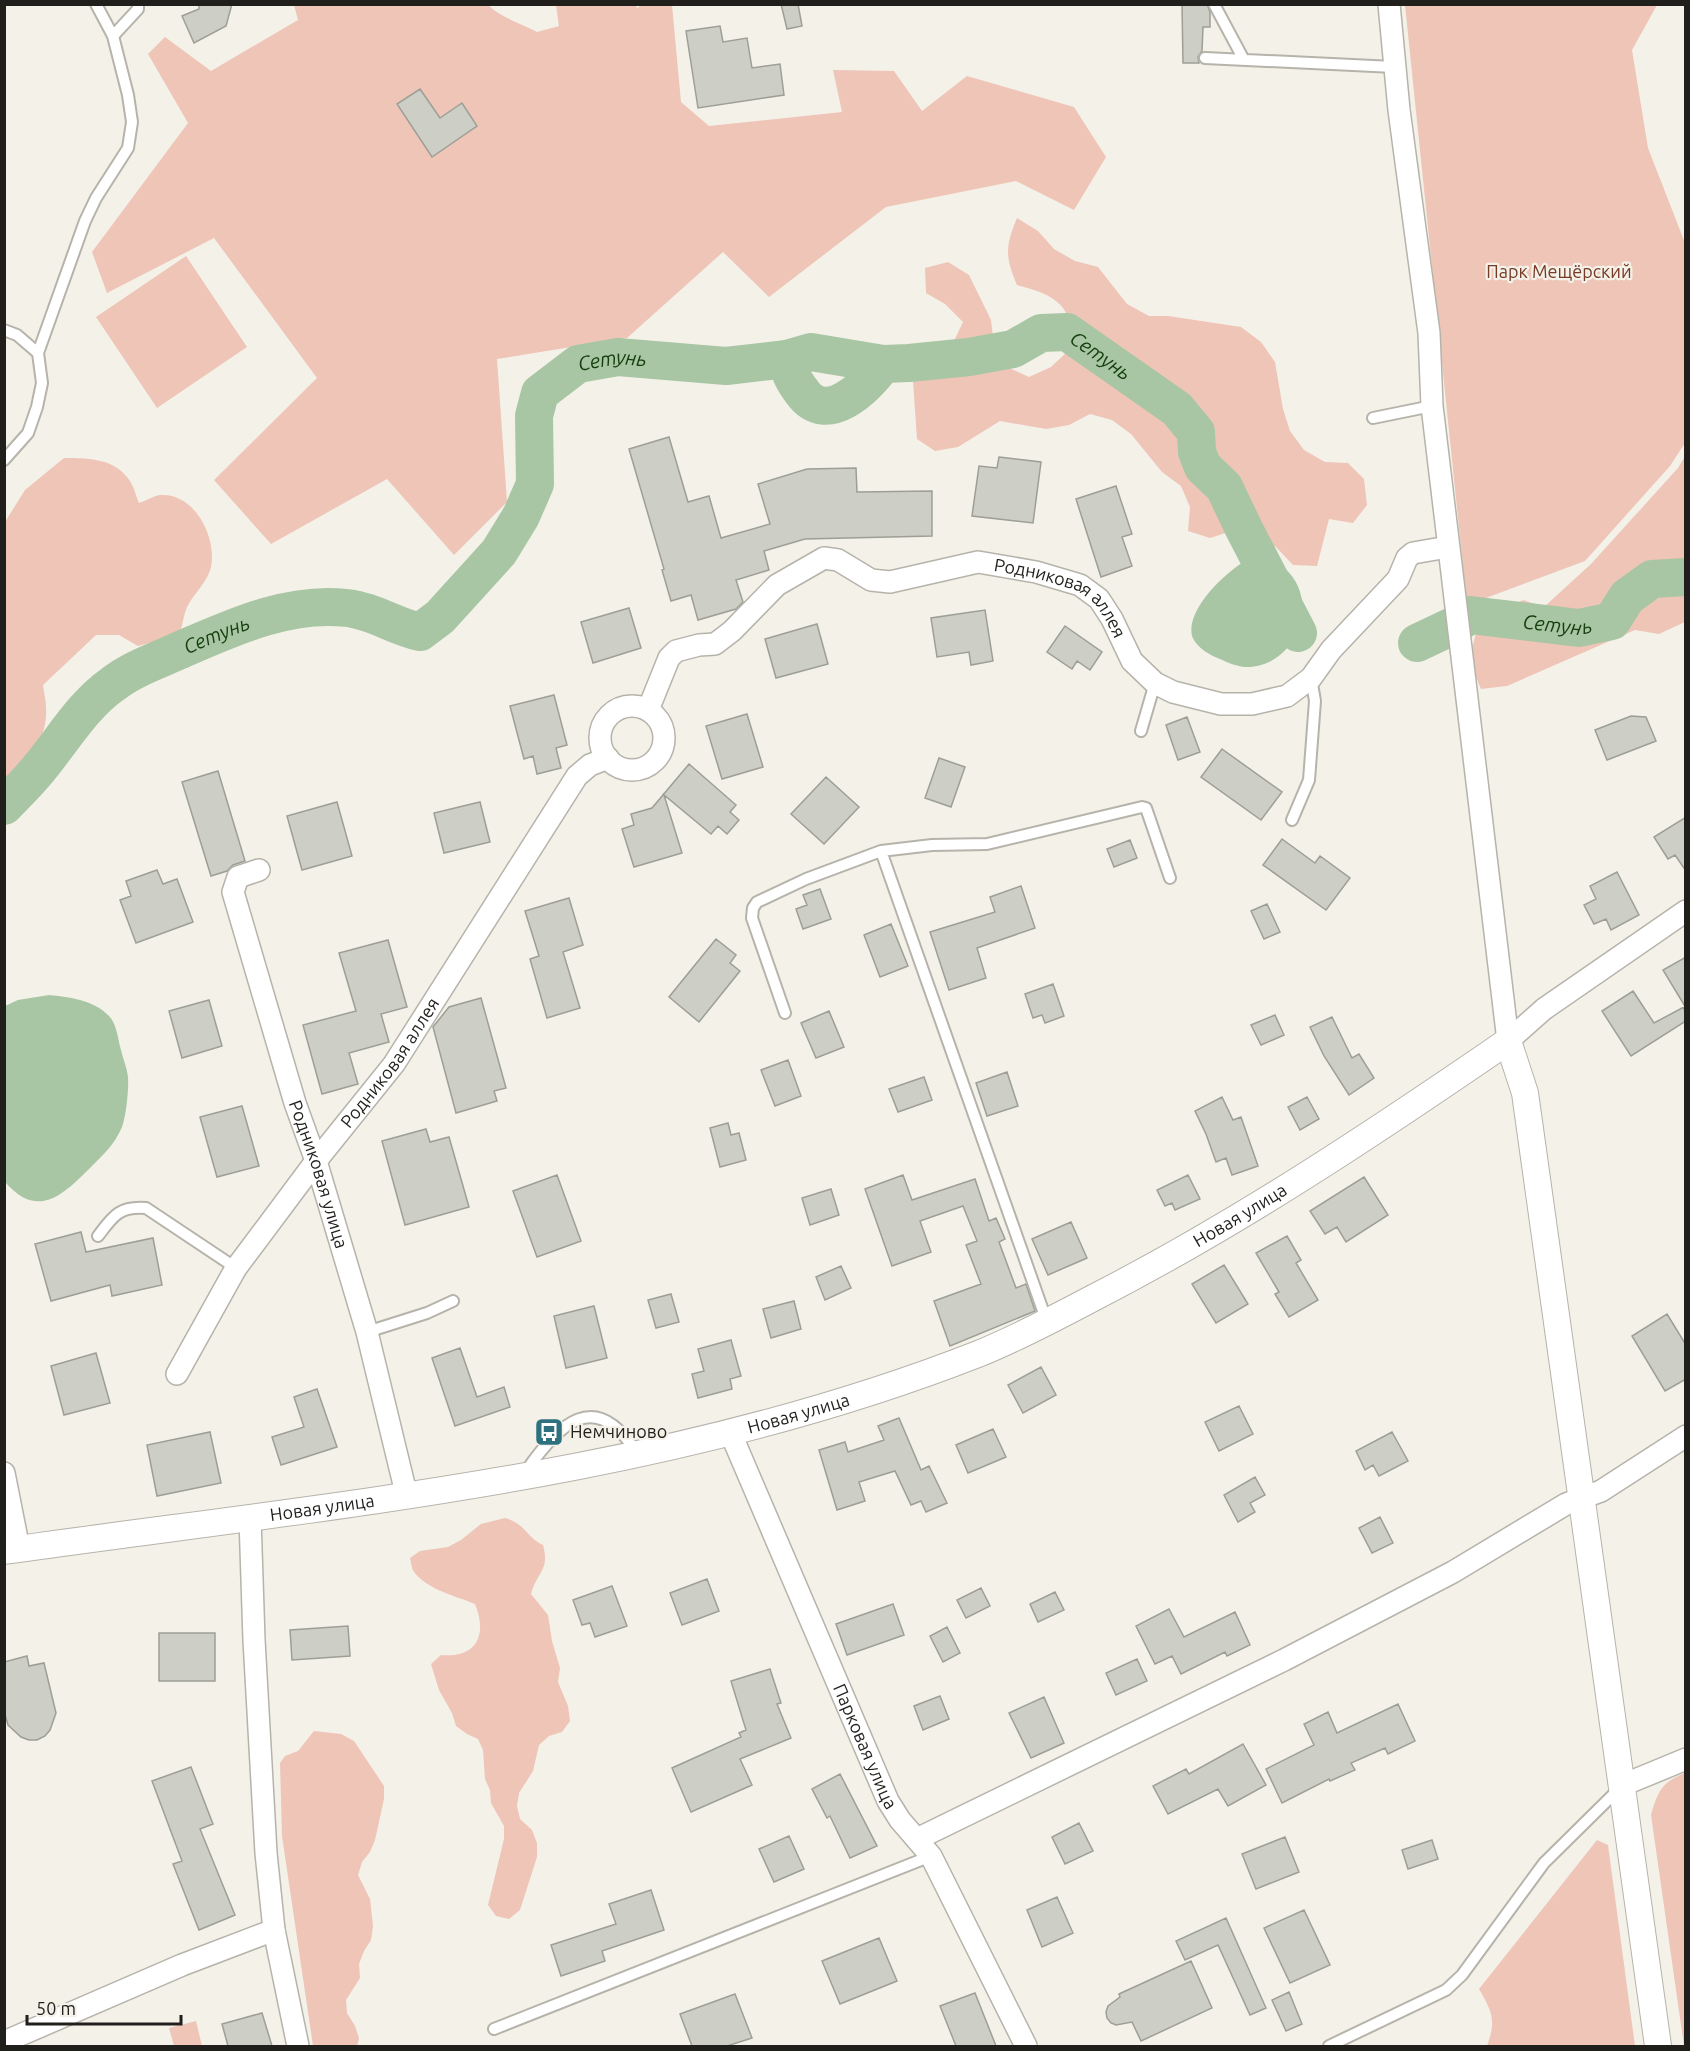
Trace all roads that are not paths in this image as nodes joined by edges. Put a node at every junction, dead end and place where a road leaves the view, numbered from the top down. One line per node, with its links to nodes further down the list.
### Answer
1 (96, 4): 5 (lane)
2 (138, 4): 5 (lane)
3 (1214, 4): 7 (lane)
4 (1389, 4): 8 (street)
5 (113, 36): 10 (lane)
6 (1205, 58): 7 (lane)
7 (1244, 60): 8 (lane)
8 (1394, 67): 11 (street)
9 (4, 330): 10 (lane)
10 (38, 352): 13 (lane)
11 (1432, 406): 12 (lane); 14 (street)
12 (1373, 418)
13 (4, 460)
14 (1448, 547): 15 (street, Родниковая аллея); 26 (street)
15 (1311, 678): 16 (street, Родниковая аллея); 20 (lane)
16 (1155, 683): 17 (street, Родниковая аллея); 18 (lane)
17 (648, 710): 19 (street); 19 (street)
18 (1141, 731)
19 (608, 758): 27 (street, Родниковая аллея)
20 (1292, 819)
21 (881, 851): 23 (lane); 25 (lane); 31 (lane)
22 (259, 870): 27 (street, Родниковая улица)
23 (1170, 878)
24 (1686, 911): 26 (street)
25 (785, 1013)
26 (1508, 1041): 31 (street, Новая улица); 40 (street)
27 (316, 1161): 29 (street, Родниковая аллея); 32 (street, Родниковая улица)
28 (98, 1236): 29 (lane)
29 (236, 1269): 33 (street, Родниковая аллея)
30 (453, 1301): 32 (lane)
31 (1047, 1322): 34 (street, Новая улица)
32 (367, 1332): 39 (street, Родниковая улица)
33 (177, 1374)
34 (731, 1434): 36 (street, Новая улица); 45 (street, Парковая улица)
35 (1686, 1436): 40 (street)
36 (638, 1455): 38 (street, Новая улица); 38 (lane)
37 (4, 1473): 42 (street)
38 (521, 1479): 39 (street, Новая улица)
39 (407, 1497): 41 (street, Новая улица)
40 (1582, 1498): 44 (street); 45 (street)
41 (250, 1518): 42 (street, Новая улица); 47 (street)
42 (12, 1550)
43 (1686, 1759): 44 (street)
44 (1623, 1785): 52 (lane); 53 (street)
45 (917, 1839): 46 (street, Парковая улица)
46 (931, 1856): 48 (lane); 51 (street, Парковая улица)
47 (274, 1930): 49 (street); 50 (street)
48 (494, 2029)
49 (4, 2042)
50 (298, 2046)
51 (1026, 2046)
52 (1329, 2046)
53 (1658, 2046)

